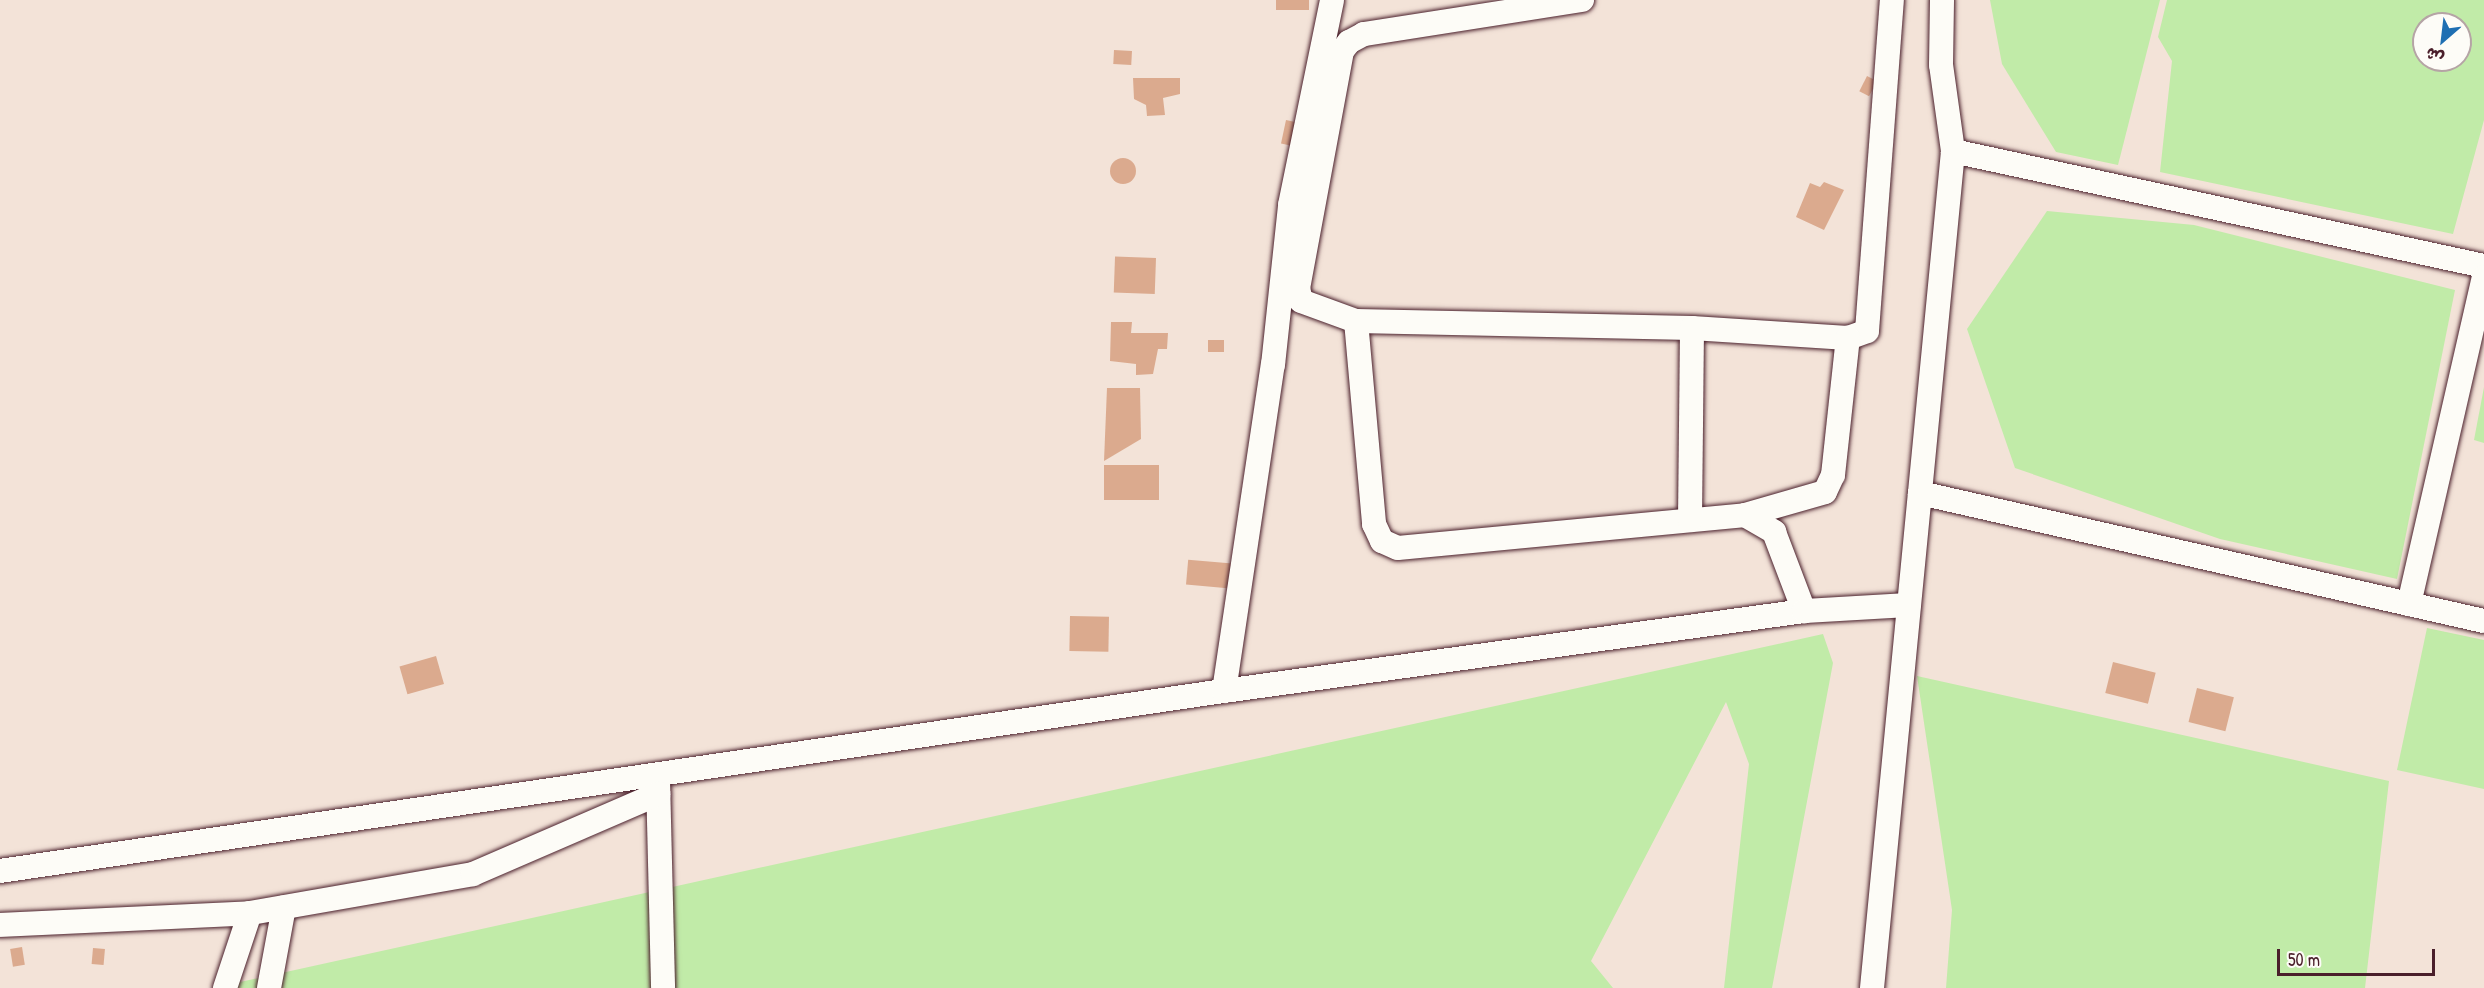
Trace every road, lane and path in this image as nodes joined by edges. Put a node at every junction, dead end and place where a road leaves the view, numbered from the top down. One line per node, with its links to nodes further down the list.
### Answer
1 (1332, 0): 18 (street)
2 (1582, 0): 8 (street)
3 (1892, 0): 10 (street)
4 (1942, 0): 5 (street)
5 (1953, 151): 6 (street); 11 (street)
6 (2484, 266)
7 (2484, 277): 14 (street)
8 (1356, 321): 9 (street); 13 (street)
9 (1692, 328): 10 (street); 13 (street)
10 (1848, 338): 12 (street)
11 (1920, 493): 14 (street); 15 (street)
12 (1745, 515): 13 (street); 16 (street)
13 (1690, 520)
14 (2409, 604): 17 (street)
15 (1909, 605): 16 (street); 27 (street)
16 (1804, 611): 18 (street)
17 (2484, 621)
18 (1224, 692): 19 (street)
19 (658, 785): 20 (street); 21 (street); 26 (street)
20 (0, 871)
21 (284, 907): 22 (street); 25 (street)
22 (250, 913): 23 (street); 24 (street)
23 (0, 925)
24 (225, 988)
25 (269, 988)
26 (663, 988)
27 (1872, 988)

